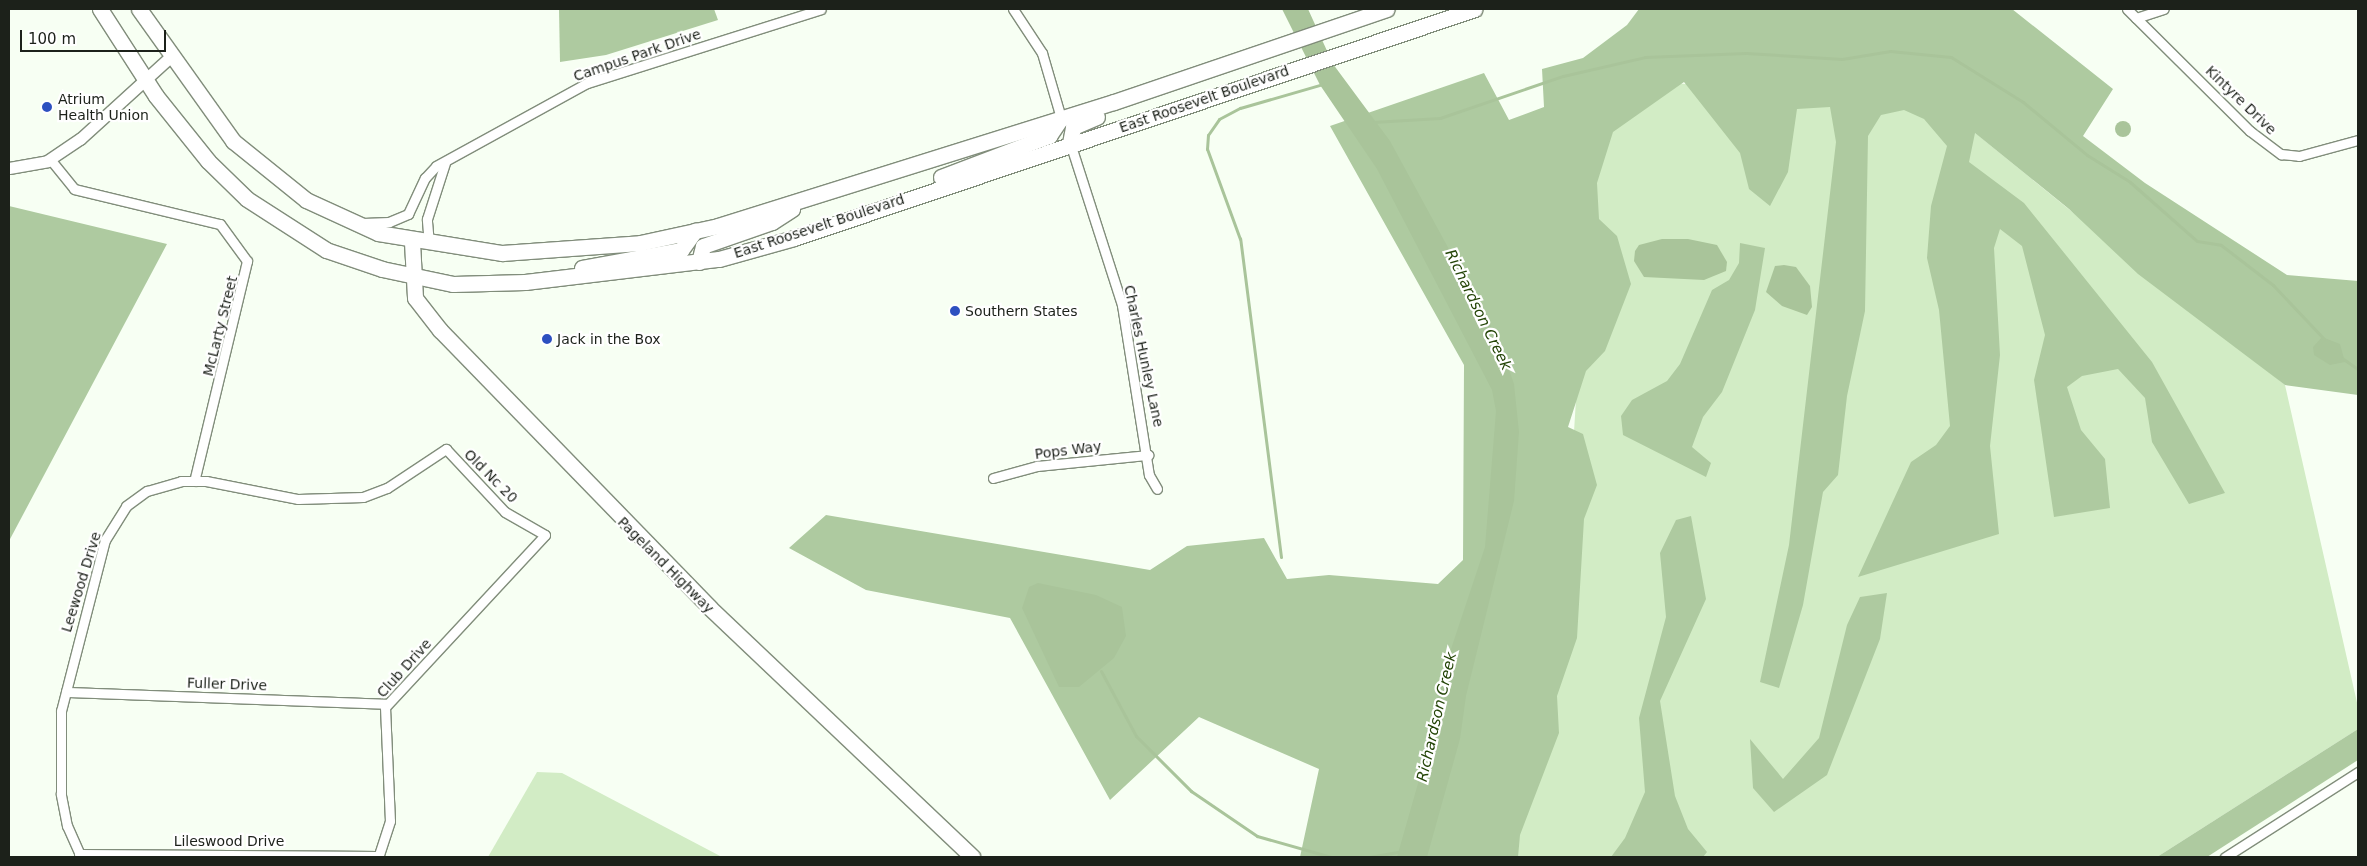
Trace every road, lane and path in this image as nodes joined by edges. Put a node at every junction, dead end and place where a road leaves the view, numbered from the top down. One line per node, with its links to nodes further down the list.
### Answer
1 (100, 9): 12 (highway, East Roosevelt Boulevard)
2 (139, 9): 10 (highway, East Roosevelt Boulevard)
3 (821, 9): 17 (street, Campus Park Drive)
4 (1013, 9): 13 (street)
5 (1387, 9): 11 (highway, East Roosevelt Boulevard)
6 (1475, 9): 15 (highway, East Roosevelt Boulevard)
7 (2127, 9): 9 (street, Kintyre Drive)
8 (2164, 9): 9 (street)
9 (2136, 18): 14 (street, Kintyre Drive)
10 (170, 56): 12 (main road); 21 (highway, East Roosevelt Boulevard)
11 (1208, 69): 13 (highway, East Roosevelt Boulevard); 15 (highway)
12 (145, 79): 16 (main road); 26 (highway, East Roosevelt Boulevard)
13 (1061, 118): 19 (highway); 20 (highway, East Roosevelt Boulevard)
14 (2358, 140)
15 (1070, 143): 19 (highway, East Roosevelt Boulevard); 29 (street, Charles Hunley Lane)
16 (50, 159): 18 (main road); 31 (street, McLarty Street)
17 (445, 163): 21 (street, Campus Park Drive); 24 (street)
18 (9, 168)
19 (903, 199): 25 (highway, East Roosevelt Boulevard)
20 (806, 200): 22 (highway, East Roosevelt Boulevard); 25 (highway)
21 (356, 223): 23 (highway, East Roosevelt Boulevard)
22 (695, 231): 24 (highway, East Roosevelt Boulevard); 27 (highway)
23 (412, 242): 24 (highway, East Roosevelt Boulevard); 26 (highway, Pageland Highway)
24 (430, 244)
25 (699, 262): 27 (highway, East Roosevelt Boulevard)
26 (411, 275): 27 (highway, East Roosevelt Boulevard); 39 (highway, Pageland Highway)
27 (538, 281)
28 (446, 449): 31 (street, Leewood Drive); 33 (street, Old Nc 20)
29 (1148, 455): 30 (street, Pops Way); 32 (street, Charles Hunley Lane)
30 (993, 478)
31 (194, 481): 34 (street, Leewood Drive)
32 (1157, 489)
33 (545, 536): 35 (street, Club Drive)
34 (66, 692): 35 (street, Fuller Drive); 37 (street, Leewood Drive)
35 (387, 704): 38 (street, Club Drive)
36 (2358, 772): 40 (street)
37 (80, 855): 38 (street, Lileswood Drive)
38 (378, 857)
39 (972, 857)
40 (2225, 857)

